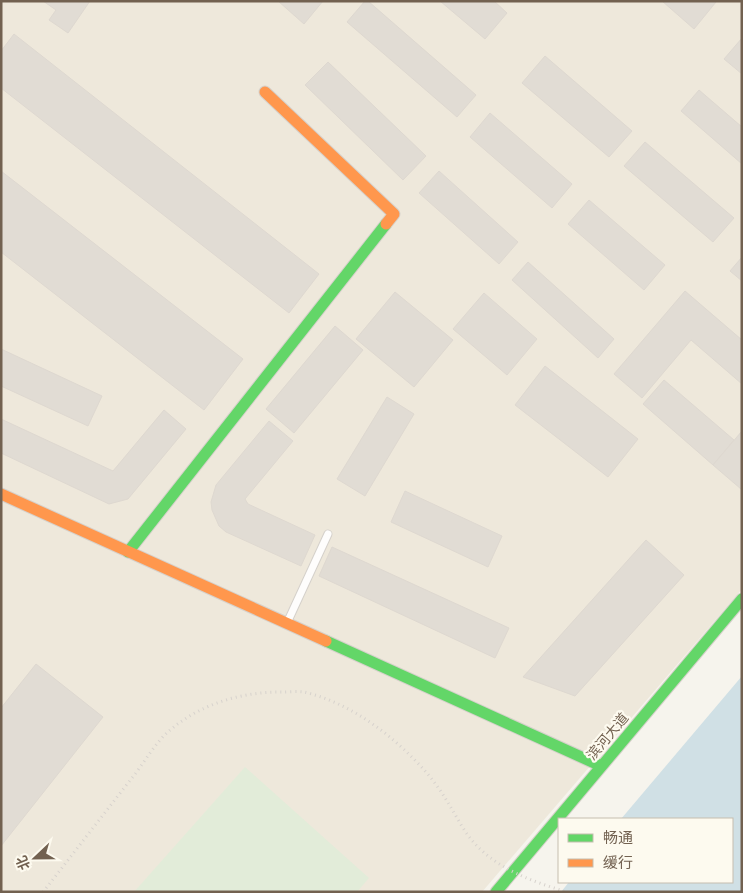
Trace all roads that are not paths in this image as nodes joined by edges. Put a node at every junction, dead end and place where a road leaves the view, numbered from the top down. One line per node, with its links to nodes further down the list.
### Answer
1 (265, 92): 4 (street)
2 (1, 494): 4 (street)
3 (328, 534): 6 (lane)
4 (128, 552): 6 (street)
5 (742, 599): 7 (street, 滨河大道)
6 (287, 623): 7 (street)
7 (601, 766): 8 (street, 滨河大道)
8 (496, 892)

